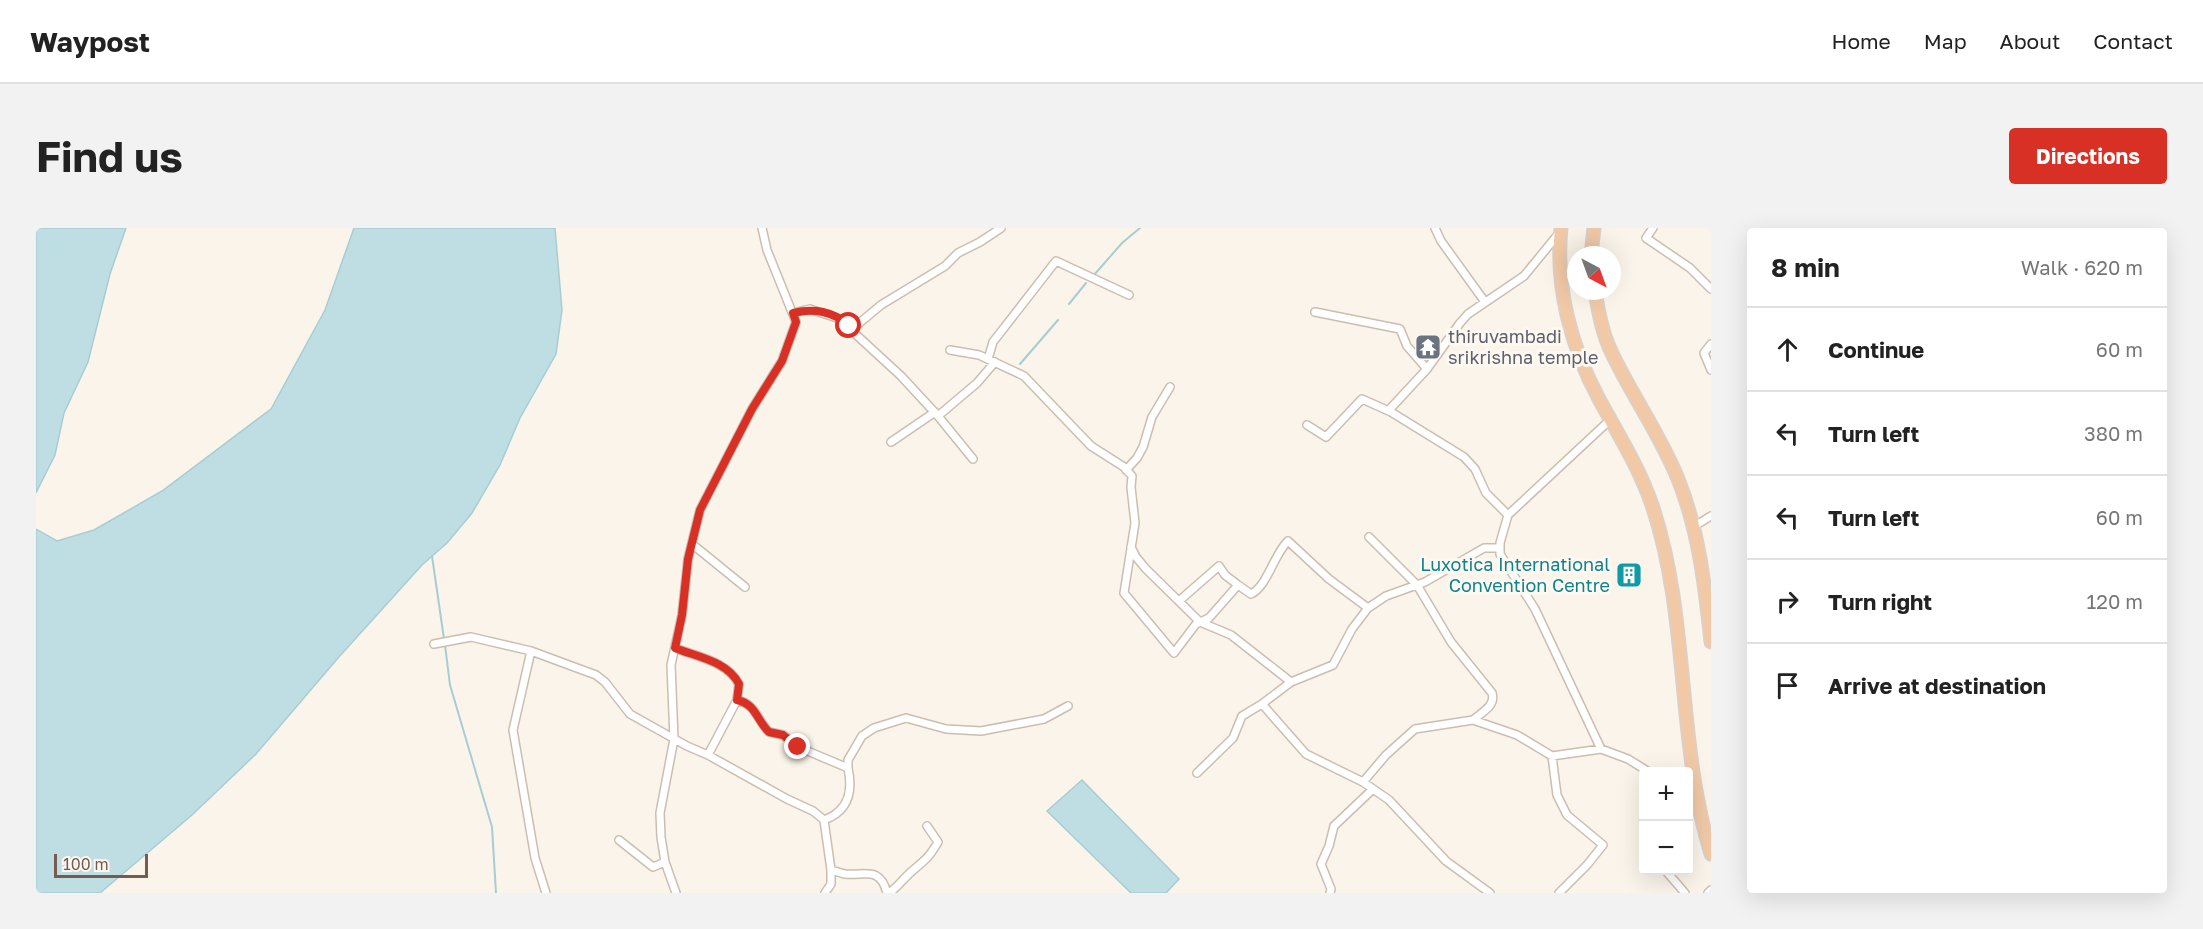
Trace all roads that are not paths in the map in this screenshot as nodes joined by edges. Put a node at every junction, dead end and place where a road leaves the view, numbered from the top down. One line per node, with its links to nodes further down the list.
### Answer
1 (762, 228): 13 (street)
2 (1001, 228): 14 (street)
3 (1435, 228): 11 (street)
4 (1594, 228): 7 (highway)
5 (1653, 228): 8 (street)
6 (1561, 230): 11 (street); 23 (highway)
7 (1592, 246)
8 (1711, 290)
9 (1129, 295): 17 (street)
10 (1597, 300): 30 (highway)
11 (1485, 302): 18 (street)
12 (1315, 312): 18 (street)
13 (793, 313): 14 (street); 32 (street)
14 (851, 330): 22 (street)
15 (1711, 344): 19 (street)
16 (950, 350): 17 (street)
17 (991, 361): 22 (street); 27 (street)
18 (1427, 369): 21 (street)
19 (1711, 370)
20 (1170, 387): 27 (street)
21 (1391, 412): 24 (street); 28 (street)
22 (936, 414): 25 (street); 26 (street)
23 (1611, 419): 28 (street); 56 (highway)
24 (1307, 425)
25 (891, 442)
26 (973, 459)
27 (1126, 470): 33 (street)
28 (1508, 515): 34 (street)
29 (1711, 516): 30 (street)
30 (1693, 527): 41 (highway)
31 (1369, 537): 36 (street)
32 (692, 544): 37 (street); 44 (street)
33 (1131, 546): 38 (street); 40 (street)
34 (1500, 548): 36 (street); 52 (street)
35 (1238, 585): 38 (street); 39 (street); 40 (street)
36 (1417, 585): 39 (street); 50 (street)
37 (745, 587)
38 (1179, 601): 40 (street)
39 (1368, 608): 46 (street)
40 (1200, 621): 46 (street)
41 (1710, 627): 42 (highway)
42 (1711, 642)
43 (437, 643): 45 (street)
44 (675, 648): 47 (street); 51 (street)
45 (531, 651): 51 (street); 69 (street)
46 (1292, 682): 48 (street)
47 (737, 700): 53 (street); 57 (street)
48 (1262, 704): 58 (street); 59 (street)
49 (1068, 706): 57 (street)
50 (1473, 720): 54 (street); 59 (street)
51 (674, 739): 53 (street); 66 (street)
52 (1601, 749): 54 (street); 55 (street)
53 (708, 754): 62 (street)
54 (1552, 756): 75 (street)
55 (1642, 767)
56 (1690, 767)
57 (848, 768): 62 (street)
58 (1197, 773)
59 (1363, 782): 61 (street)
60 (1693, 783): 65 (highway)
61 (1373, 789): 73 (street); 74 (street)
62 (824, 820): 67 (street)
63 (927, 826): 72 (street)
64 (619, 840): 66 (street)
65 (1711, 855)
66 (665, 862): 70 (street)
67 (831, 870): 71 (street); 72 (street)
68 (1669, 875): 76 (street)
69 (546, 893)
70 (676, 893)
71 (825, 893)
72 (888, 893)
73 (1330, 893)
74 (1490, 893)
75 (1559, 893)
76 (1685, 893)

